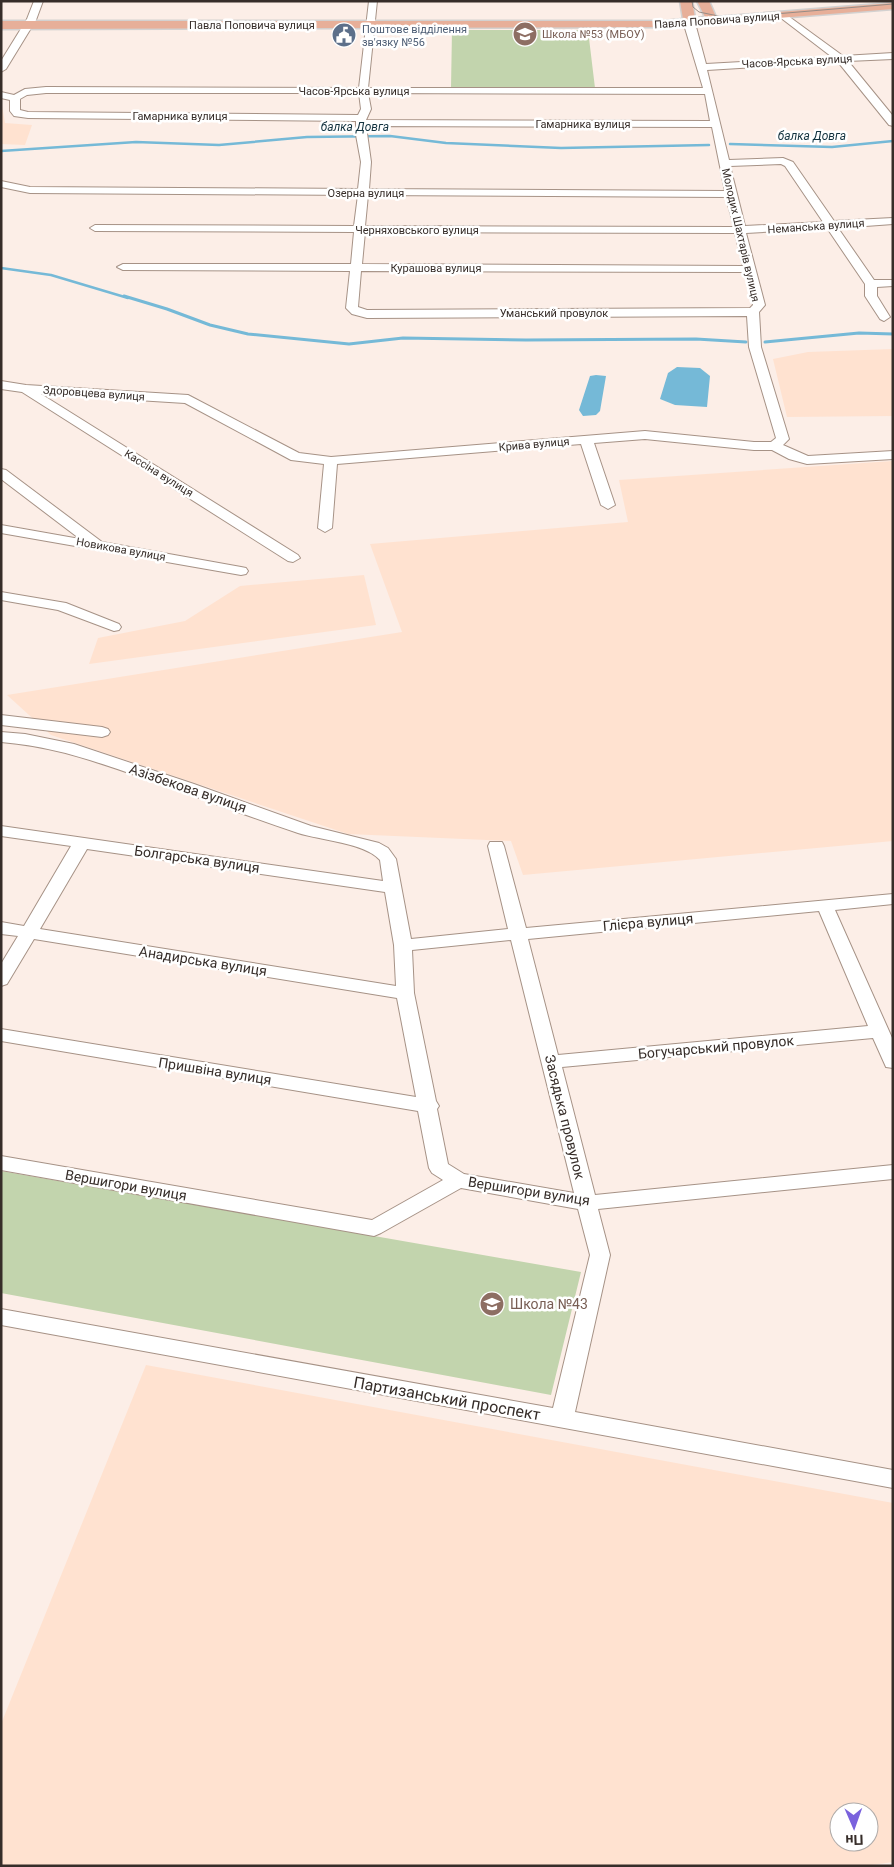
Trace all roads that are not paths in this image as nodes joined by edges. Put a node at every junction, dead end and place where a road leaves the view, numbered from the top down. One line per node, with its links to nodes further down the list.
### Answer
1 (39, 1): 10 (street)
2 (373, 1): 11 (street)
3 (686, 1): 9 (main road, Молодих Шахтарів вулиця)
4 (703, 1): 7 (main road)
5 (893, 4): 6 (main road, Павла Поповича вулиця); 7 (main road, Павла Поповича вулиця)
6 (784, 16): 7 (main road, Павла Поповича вулиця); 14 (street)
7 (710, 19): 9 (main road, Павла Поповича вулиця)
8 (1, 20): 10 (main road, Павла Поповича вулиця)
9 (690, 21): 11 (main road, Павла Поповича вулиця); 16 (street, Молодих Шахтарів вулиця)
10 (29, 22): 11 (main road, Павла Поповича вулиця); 12 (main road, Павла Поповича вулиця); 15 (street)
11 (371, 23): 17 (street)
12 (1, 25)
13 (893, 56): 14 (street, Часов-Ярська вулиця)
14 (841, 59): 16 (street, Часов-Ярська вулиця); 22 (street)
15 (2, 64)
16 (702, 67): 18 (street, Молодих Шахтарів вулиця)
17 (363, 91): 18 (street, Часов-Ярська вулиця); 20 (street, Часов-Ярська вулиця); 21 (street)
18 (709, 91): 23 (street, Молодих Шахтарів вулиця)
19 (1, 95): 20 (street, Часов-Ярська вулиця)
20 (15, 98): 21 (street, Гамарника вулиця)
21 (360, 120): 23 (street, Гамарника вулиця); 26 (street)
22 (893, 123)
23 (716, 124): 24 (street, Молодих Шахтарів вулиця)
24 (724, 163): 27 (street, Молодих Шахтарів вулиця); 29 (street, Молодих Шахтарів вулиця)
25 (1, 184): 26 (street, Озерна вулиця)
26 (362, 193): 27 (street, Озерна вулиця); 31 (street)
27 (731, 194): 32 (street, Молодих Шахтарів вулиця)
28 (893, 221): 29 (street, Неманська вулиця)
29 (831, 225): 32 (street, Неманська вулиця); 37 (street, Молодих Шахтарів вулиця)
30 (95, 228): 31 (street, Черняховського вулиця)
31 (359, 230): 32 (street, Черняховського вулиця); 34 (street)
32 (740, 230): 35 (street, Молодих Шахтарів вулиця)
33 (123, 267): 34 (street, Курашова вулиця)
34 (356, 268): 35 (street, Курашова вулиця); 38 (street, Уманський провулок)
35 (750, 269): 38 (street, Молодих Шахтарів вулиця)
36 (893, 283): 37 (street)
37 (871, 284): 39 (street, Молодих Шахтарів вулиця)
38 (753, 312): 44 (street, Молодих Шахтарів вулиця)
39 (884, 317)
40 (1, 385): 41 (street, Здоровцева вулиця)
41 (26, 389): 42 (street, Здоровцева вулиця); 52 (street, Кассіна вулиця)
42 (188, 399): 46 (street, Крива вулиця)
43 (586, 440): 44 (street, Крива вулиця); 46 (street, Крива вулиця); 48 (street)
44 (774, 446): 45 (street, Крива вулиця)
45 (893, 454)
46 (332, 461): 49 (street)
47 (1, 473): 51 (street)
48 (608, 505)
49 (325, 528)
50 (1, 529): 51 (street, Новикова вулиця)
51 (98, 545): 53 (street, Новикова вулиця)
52 (293, 558)
53 (241, 571)
54 (1, 596): 55 (street)
55 (114, 627)
56 (1, 720): 57 (street)
57 (102, 732)
58 (1, 738): 62 (street, Азізбекова вулиця)
59 (1, 830): 60 (street, Болгарська вулиця)
60 (82, 842): 62 (street, Болгарська вулиця); 66 (street)
61 (496, 846): 67 (street, Засядька провулок)
62 (393, 888): 68 (street)
63 (893, 899): 64 (street, Глієра вулиця)
64 (825, 906): 67 (street, Глієра вулиця); 71 (street)
65 (1, 928): 66 (street, Анадирська вулиця)
66 (29, 933): 69 (street); 70 (street, Анадирська вулиця)
67 (520, 934): 68 (street, Глієра вулиця); 73 (street, Засядька провулок)
68 (403, 945): 70 (street)
69 (1, 980)
70 (405, 993): 75 (street)
71 (880, 1031): 73 (street, Богучарський провулок); 74 (street)
72 (1, 1035): 75 (street, Пришвіна вулиця)
73 (552, 1062): 79 (street, Засядька провулок)
74 (893, 1062)
75 (429, 1106): 78 (street)
76 (1, 1163): 78 (street, Вершигори вулиця)
77 (893, 1172): 79 (street, Вершигори вулиця)
78 (459, 1180): 79 (street, Вершигори вулиця)
79 (587, 1203): 81 (street, Засядька провулок)
80 (1, 1317): 81 (street, Партизанський проспект)
81 (562, 1419): 82 (street, Партизанський проспект)
82 (893, 1479)

